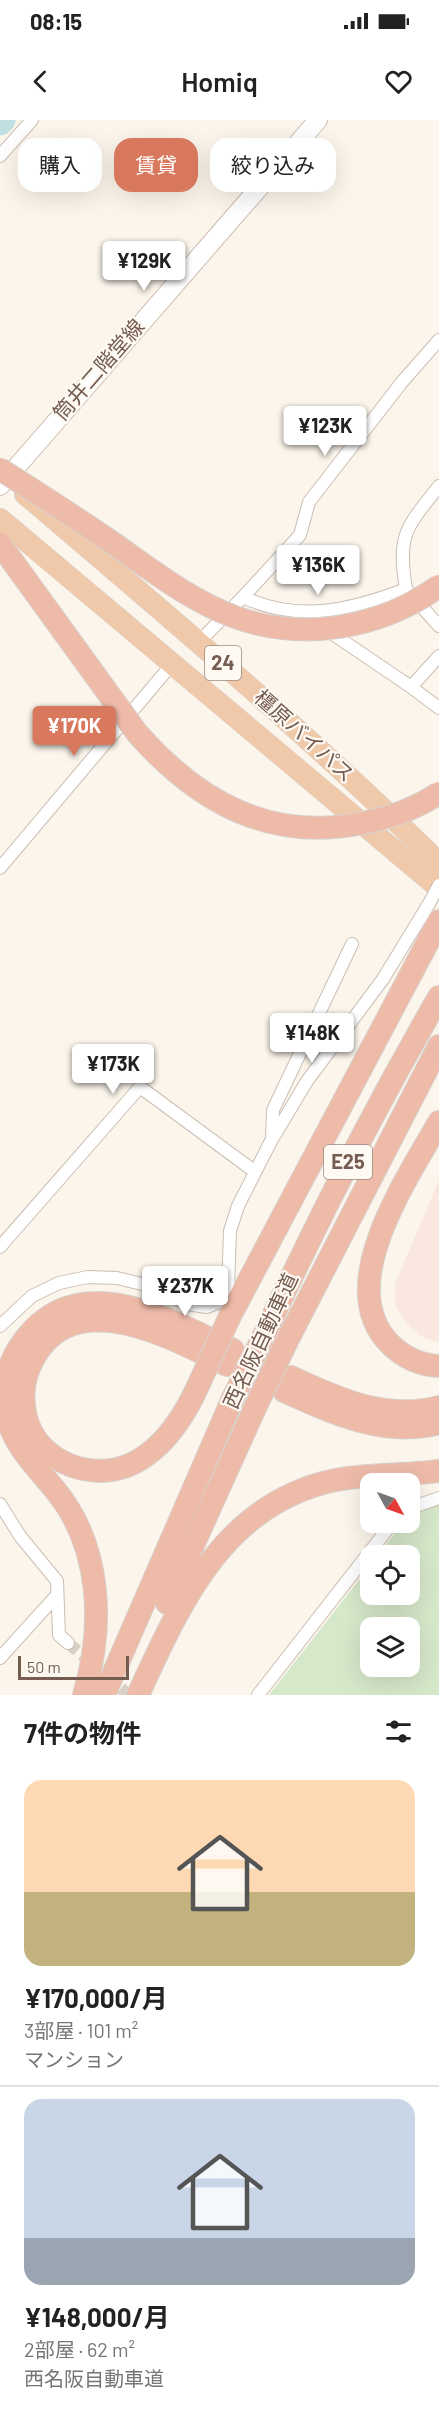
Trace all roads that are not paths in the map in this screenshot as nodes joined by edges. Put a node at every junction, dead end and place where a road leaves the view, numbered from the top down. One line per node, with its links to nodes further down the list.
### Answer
1 (32, 120): 3 (street)
2 (318, 120): 5 (main road, 筒井二階堂線)
3 (0, 156)
4 (439, 340): 11 (street)
5 (1, 476): 9 (highway, bridge); 14 (highway, 橿原バイパス / 24)
6 (439, 486): 10 (street)
7 (0, 519): 16 (highway, 橿原バイパス / 24)
8 (0, 544): 19 (highway, bridge)
9 (439, 586)
10 (406, 589): 12 (street); 13 (street)
11 (243, 597): 12 (street); 14 (street)
12 (303, 613): 17 (street)
13 (439, 626)
14 (199, 642): 20 (highway, 橿原バイパス / 24)
15 (439, 656): 17 (street)
16 (172, 664): 21 (street); 22 (highway, 橿原バイパス / 24)
17 (411, 687): 18 (street)
18 (439, 708)
19 (439, 793)
20 (439, 863)
21 (0, 868)
22 (437, 899): 27 (street); 42 (highway, bridge)
23 (352, 944): 27 (street)
24 (439, 997): 43 (highway, 西名阪自動車道 / E25, bridge)
25 (439, 1046): 44 (highway, 西名阪自動車道 / E25, bridge)
26 (439, 1122): 31 (highway)
27 (272, 1139): 28 (street)
28 (254, 1172): 29 (street); 30 (street)
29 (0, 1247)
30 (0, 1326)
31 (439, 1366)
32 (439, 1407): 33 (highway)
33 (439, 1423)
34 (439, 1471): 45 (highway)
35 (439, 1498): 37 (street)
36 (0, 1504): 39 (street)
37 (420, 1505)
38 (384, 1533): 46 (street)
39 (57, 1595): 40 (street); 41 (street)
40 (68, 1643)
41 (0, 1658)
42 (84, 1695)
43 (104, 1695)
44 (128, 1695)
45 (138, 1695)
46 (258, 1695)

